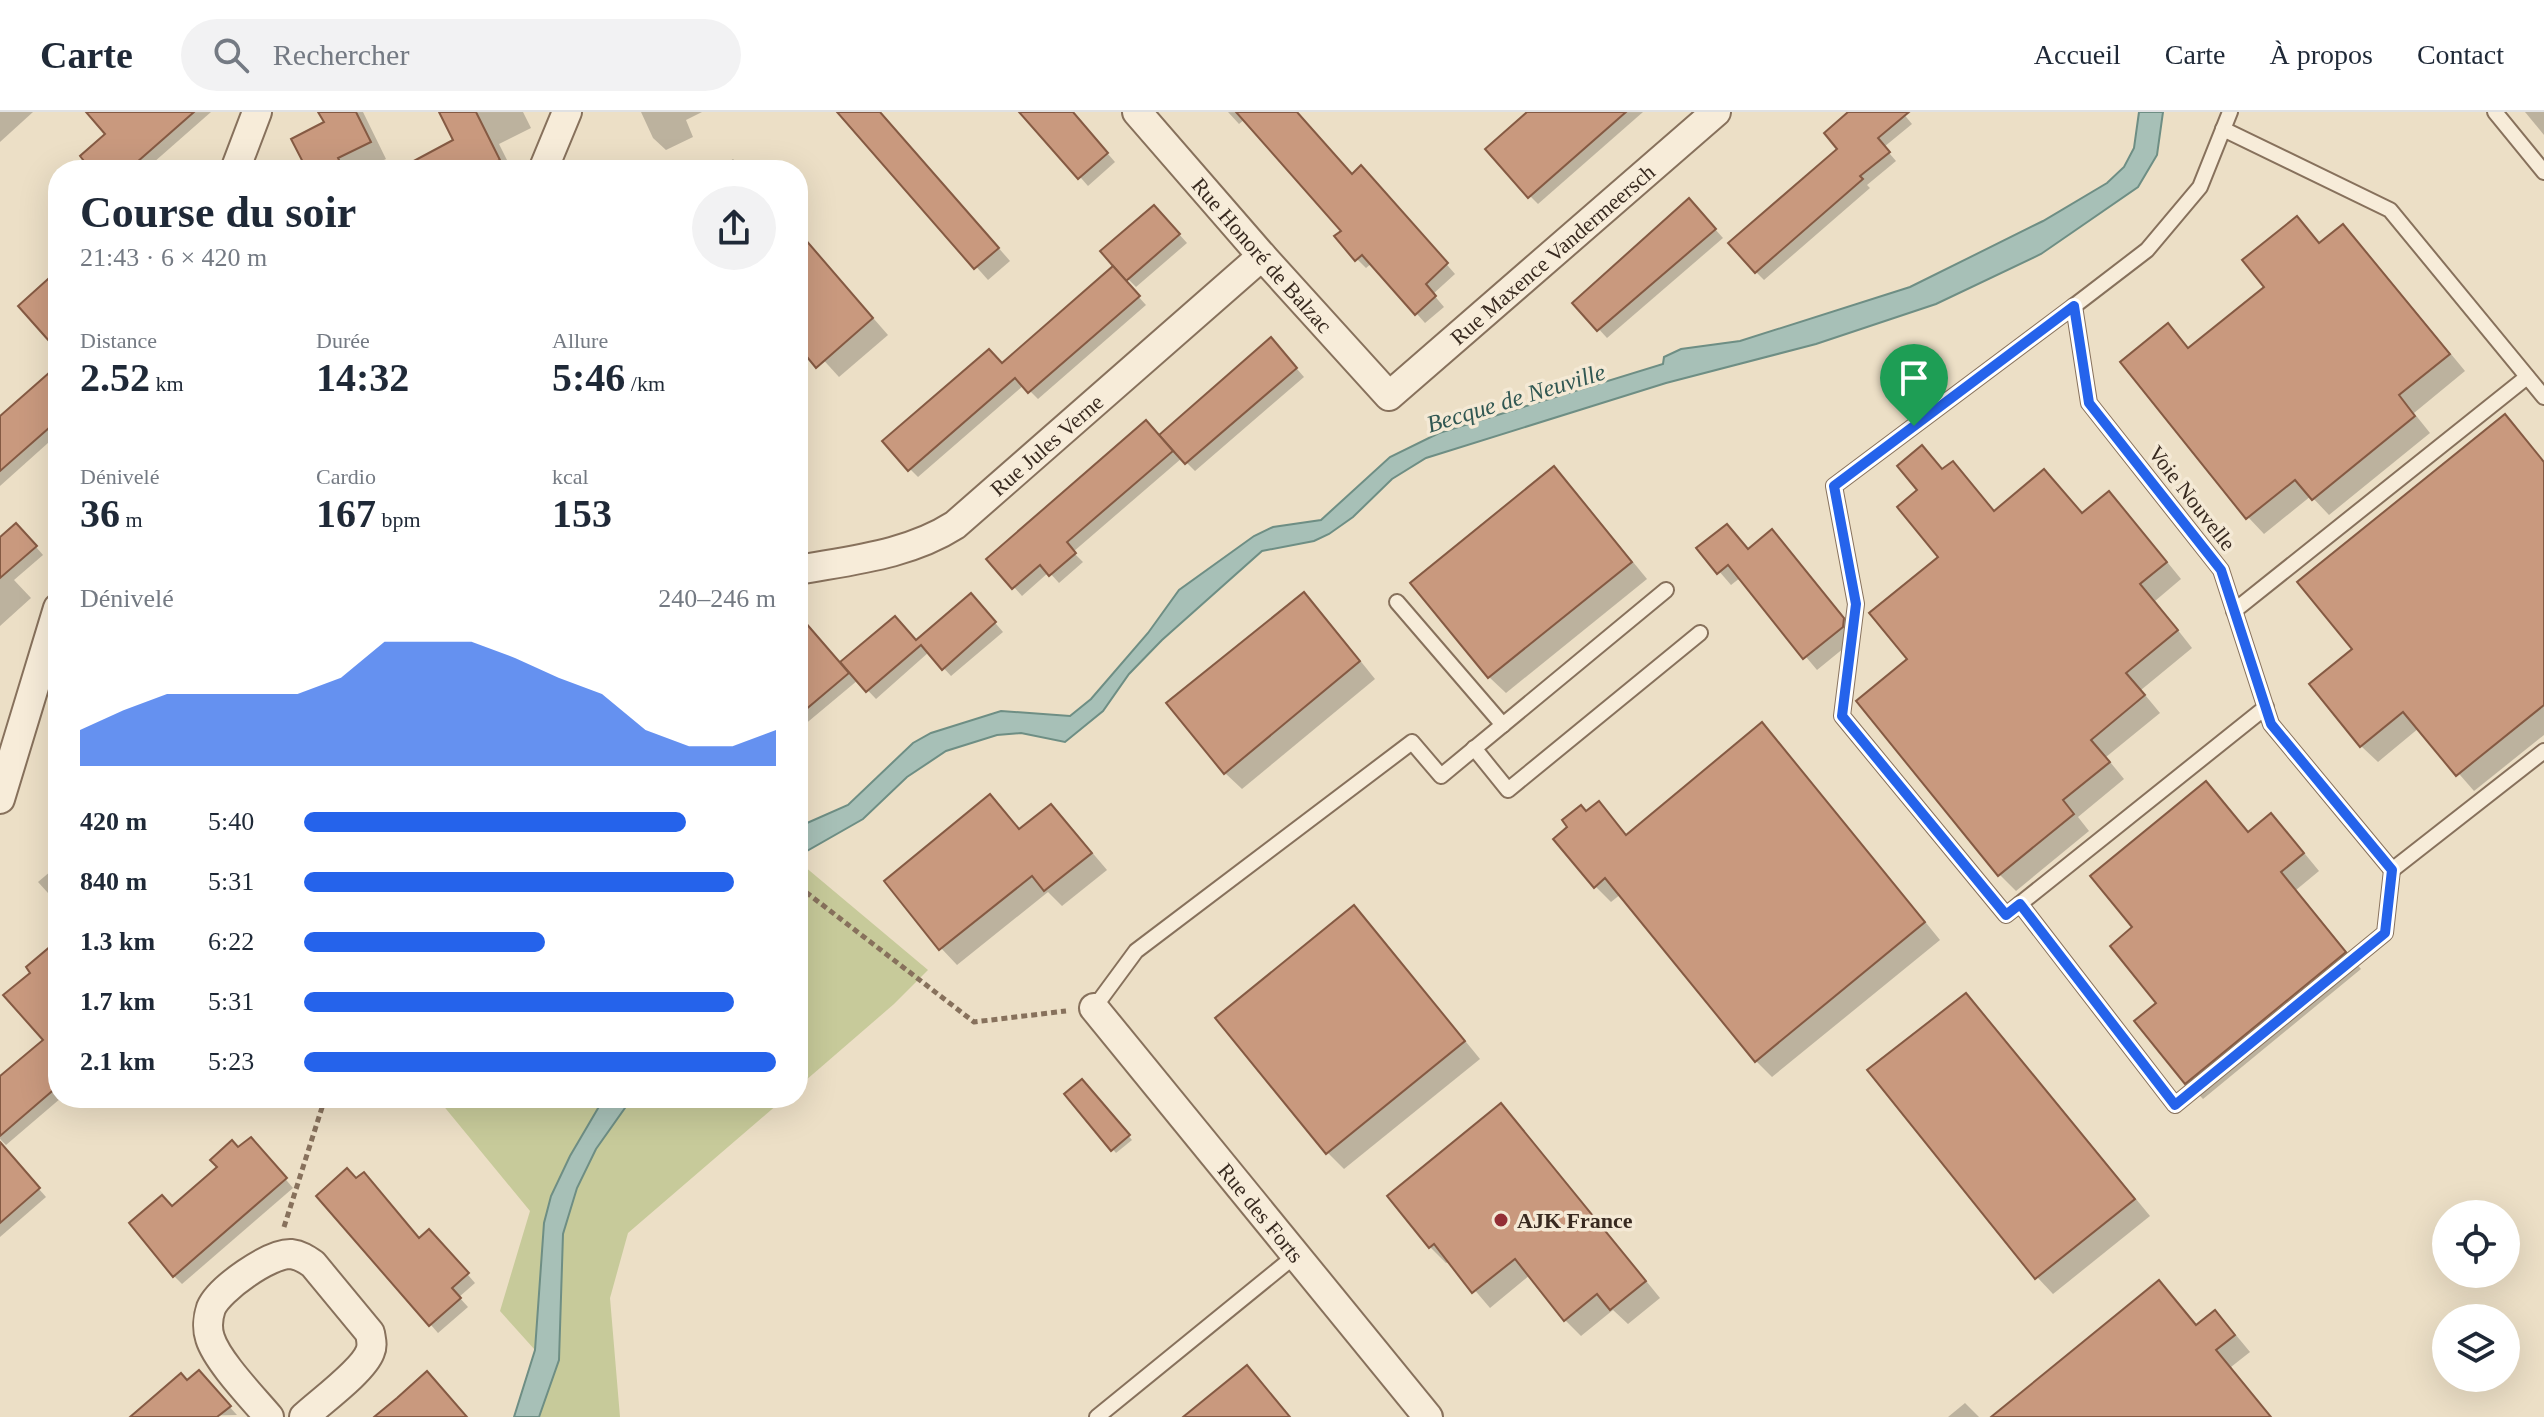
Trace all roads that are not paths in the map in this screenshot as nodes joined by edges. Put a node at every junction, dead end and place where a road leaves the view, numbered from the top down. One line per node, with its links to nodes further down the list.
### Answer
1 (257, 112): 8 (street)
2 (567, 112): 9 (street)
3 (1137, 112): 11 (street, Rue Honoré de Balzac)
4 (1716, 112): 14 (street, Rue Maxence Vandermeersch)
5 (2230, 112): 7 (lane)
6 (2495, 112): 10 (lane)
7 (2223, 129): 12 (lane); 13 (lane)
8 (239, 160)
9 (547, 160)
10 (2544, 172)
11 (1262, 256): 14 (street, Rue Honoré de Balzac); 16 (street, Rue Jules Verne)
12 (2074, 306): 19 (lane, Voie Nouvelle); 28 (lane)
13 (2527, 377): 15 (lane); 19 (lane)
14 (1389, 396)
15 (2544, 397)
16 (808, 568)
17 (1666, 590): 23 (lane)
18 (1397, 602): 23 (lane)
19 (2234, 611): 22 (lane, Voie Nouvelle)
20 (1700, 633): 24 (lane)
21 (48, 641): 26 (street)
22 (2266, 707): 27 (lane, Voie Nouvelle); 28 (lane)
23 (1503, 725): 24 (lane)
24 (1474, 748): 29 (lane)
25 (2544, 751): 27 (lane)
26 (0, 799)
27 (2392, 870): 28 (lane)
28 (2020, 904)
29 (1094, 1008): 30 (street, Rue des Forts)
30 (1296, 1255): 33 (lane); 34 (street, Rue des Forts)
31 (269, 1417): 32 (street)
32 (304, 1417)
33 (1097, 1417)
34 (1428, 1417)

